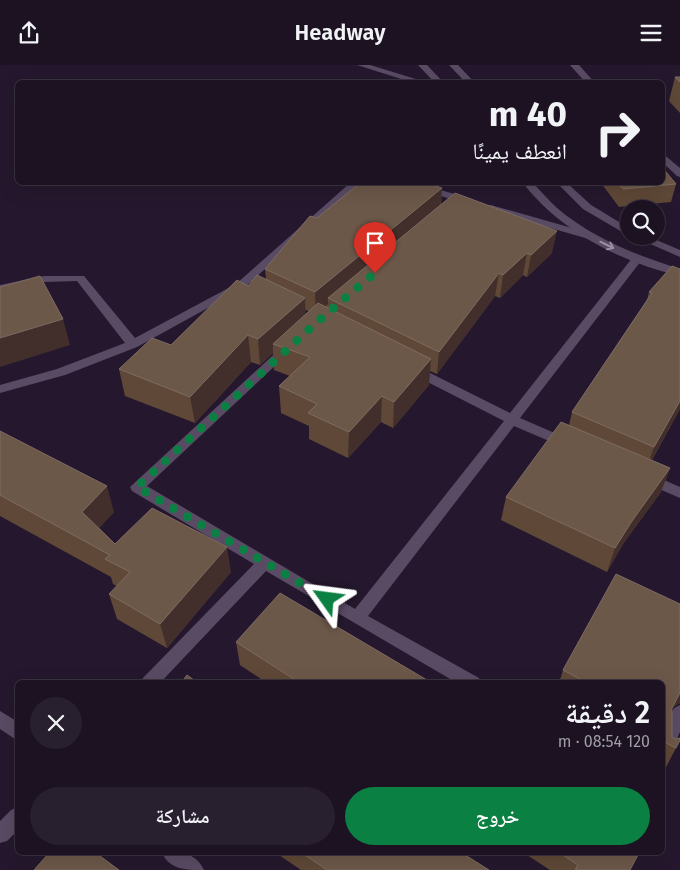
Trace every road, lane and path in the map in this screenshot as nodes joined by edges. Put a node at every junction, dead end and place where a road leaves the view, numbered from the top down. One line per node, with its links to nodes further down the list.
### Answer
1 (360, 65): 5 (street)
2 (422, 65): 6 (street)
3 (453, 65): 7 (street)
4 (574, 65): 8 (street)
5 (414, 80)
6 (437, 80)
7 (468, 80)
8 (588, 80)
9 (665, 159): 10 (street)
10 (680, 174)
11 (353, 185): 25 (street)
12 (414, 185): 15 (street)
13 (530, 185): 18 (street)
14 (564, 185): 17 (street)
15 (462, 199): 16 (street); 18 (street)
16 (447, 212)
17 (620, 227)
18 (589, 236): 21 (street, one-way to 21)
19 (658, 245): 20 (street)
20 (680, 254)
21 (637, 259): 22 (street); 28 (street)
22 (680, 273)
23 (0, 288): 25 (street)
24 (296, 341): 32 (street)
25 (133, 344): 27 (street)
26 (406, 366): 28 (street)
27 (0, 389)
28 (511, 419): 29 (street); 33 (street)
29 (582, 450)
30 (636, 473): 31 (street)
31 (680, 493)
32 (265, 563): 33 (street); 34 (street)
33 (357, 618): 35 (street)
34 (151, 680)
35 (468, 680)
36 (680, 713): 39 (street)
37 (0, 719): 38 (street)
38 (15, 731)
39 (665, 745)
40 (15, 820): 41 (street)
41 (0, 834)
42 (174, 855): 43 (street)
43 (194, 870)

